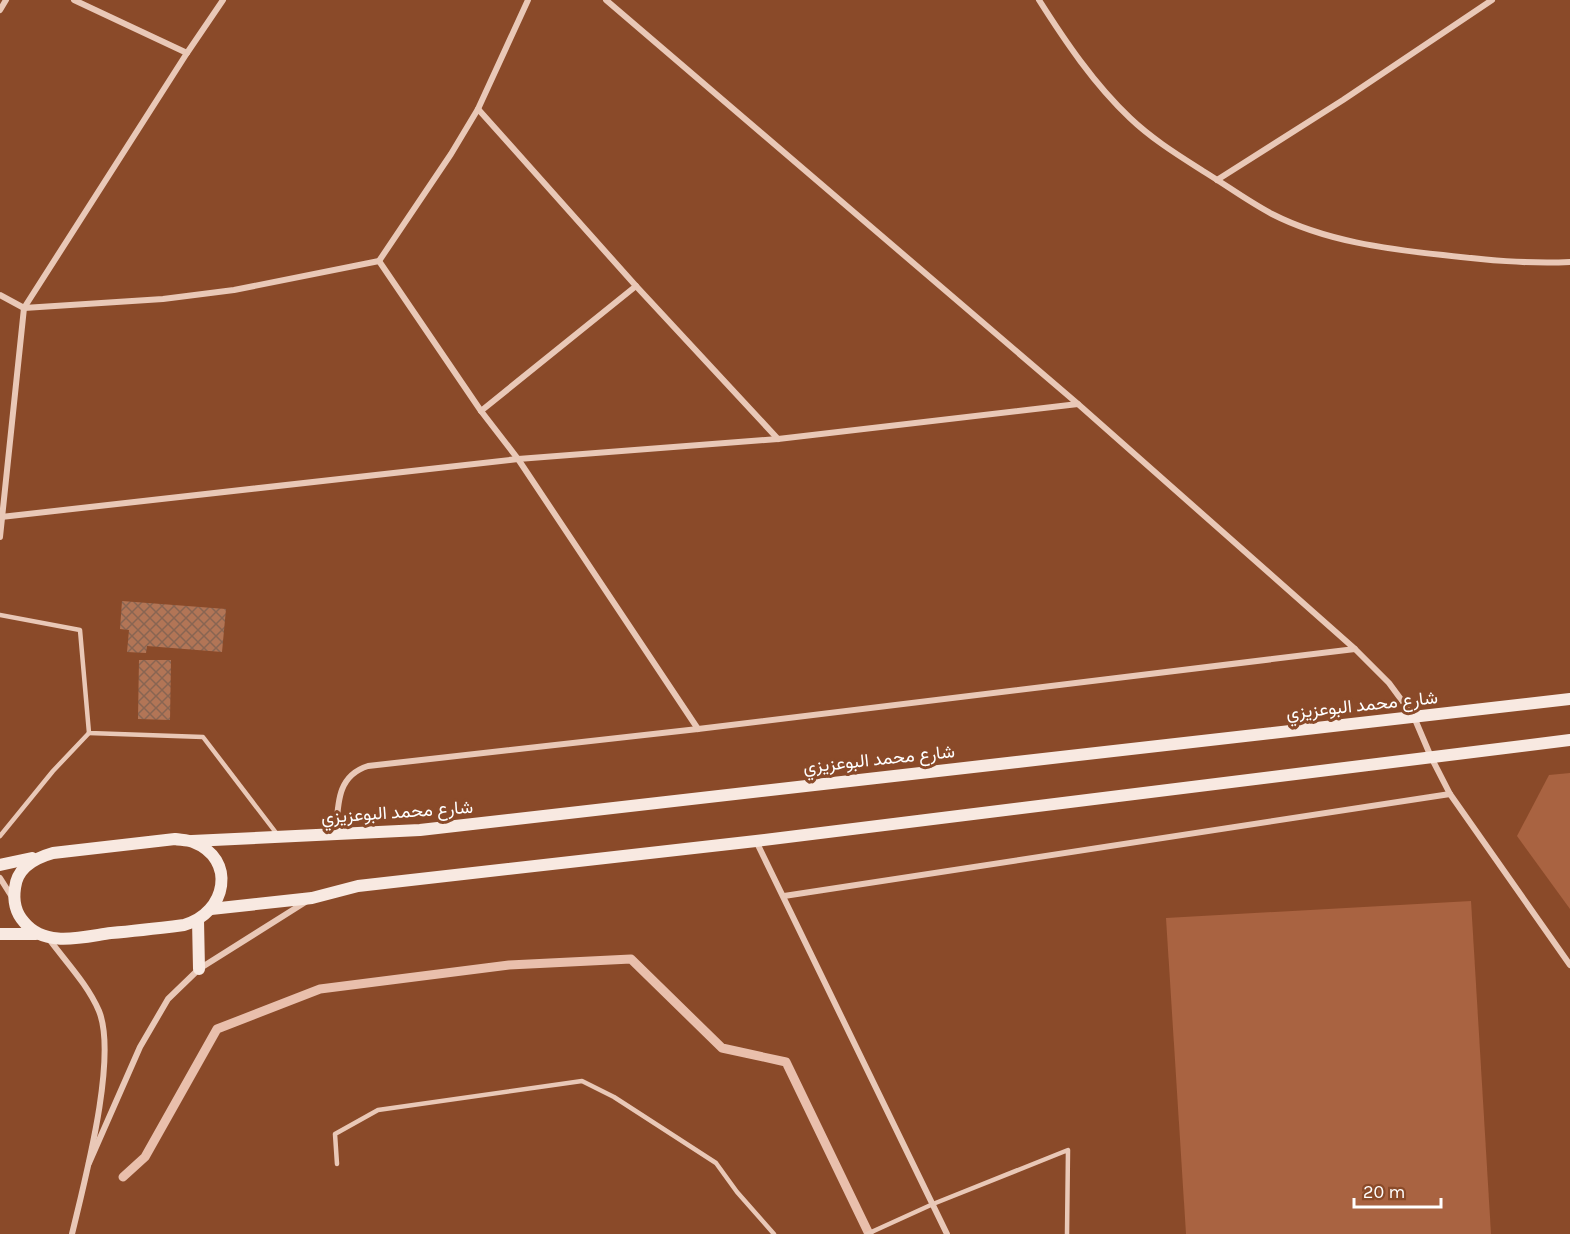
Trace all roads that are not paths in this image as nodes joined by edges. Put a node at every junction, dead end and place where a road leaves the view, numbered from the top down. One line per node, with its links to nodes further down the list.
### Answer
1 (6, 0): 8 (street)
2 (74, 0): 9 (street)
3 (223, 0): 9 (street)
4 (528, 0): 10 (street)
5 (606, 0): 17 (street)
6 (1038, 0): 11 (street)
7 (1491, 0): 11 (street)
8 (0, 10)
9 (187, 53): 16 (street)
10 (478, 109): 12 (street); 14 (street)
11 (1217, 180): 13 (street)
12 (379, 261): 16 (street); 18 (street)
13 (1570, 261)
14 (636, 285): 18 (street); 19 (street)
15 (0, 296): 16 (street)
16 (24, 308): 21 (street)
17 (1078, 404): 19 (street); 24 (street)
18 (481, 411): 20 (street)
19 (778, 439): 20 (street)
20 (518, 459): 21 (street); 27 (street)
21 (1, 517): 22 (street)
22 (0, 537)
23 (0, 615): 28 (lane)
24 (1355, 649): 26 (street); 27 (street)
25 (1570, 699): 26 (main road, شارع محمد البوعزيزي)
26 (1414, 717): 30 (street); 33 (main road, شارع محمد البوعزيزي)
27 (698, 729): 33 (street)
28 (89, 733): 32 (lane); 34 (lane)
29 (1570, 740): 30 (main road)
30 (1431, 757): 31 (street); 36 (main road)
31 (1450, 794): 40 (street); 47 (street)
32 (0, 836)
33 (336, 836): 34 (main road, شارع محمد البوعزيزي)
34 (280, 837): 35 (main road, شارع محمد البوعزيزي)
35 (192, 841): 37 (main road, شارع محمد البوعزيزي); 43 (main road)
36 (756, 841): 40 (street); 41 (main road)
37 (36, 858): 38 (main road, شارع محمد البوعزيزي); 42 (main road)
38 (0, 865)
39 (0, 878): 42 (street)
40 (784, 896): 51 (street)
41 (312, 898): 43 (main road); 48 (street)
42 (14, 900): 46 (main road)
43 (211, 909): 44 (main road)
44 (198, 920): 46 (main road); 48 (main road)
45 (0, 934): 46 (main road)
46 (42, 935): 49 (street)
47 (1570, 965)
48 (199, 969): 49 (street)
49 (89, 1163): 52 (street)
50 (337, 1164): 53 (lane)
51 (933, 1204): 54 (lane); 55 (street); 56 (lane)
52 (72, 1234)
53 (774, 1234)
54 (867, 1234)
55 (947, 1234)
56 (1067, 1234)

